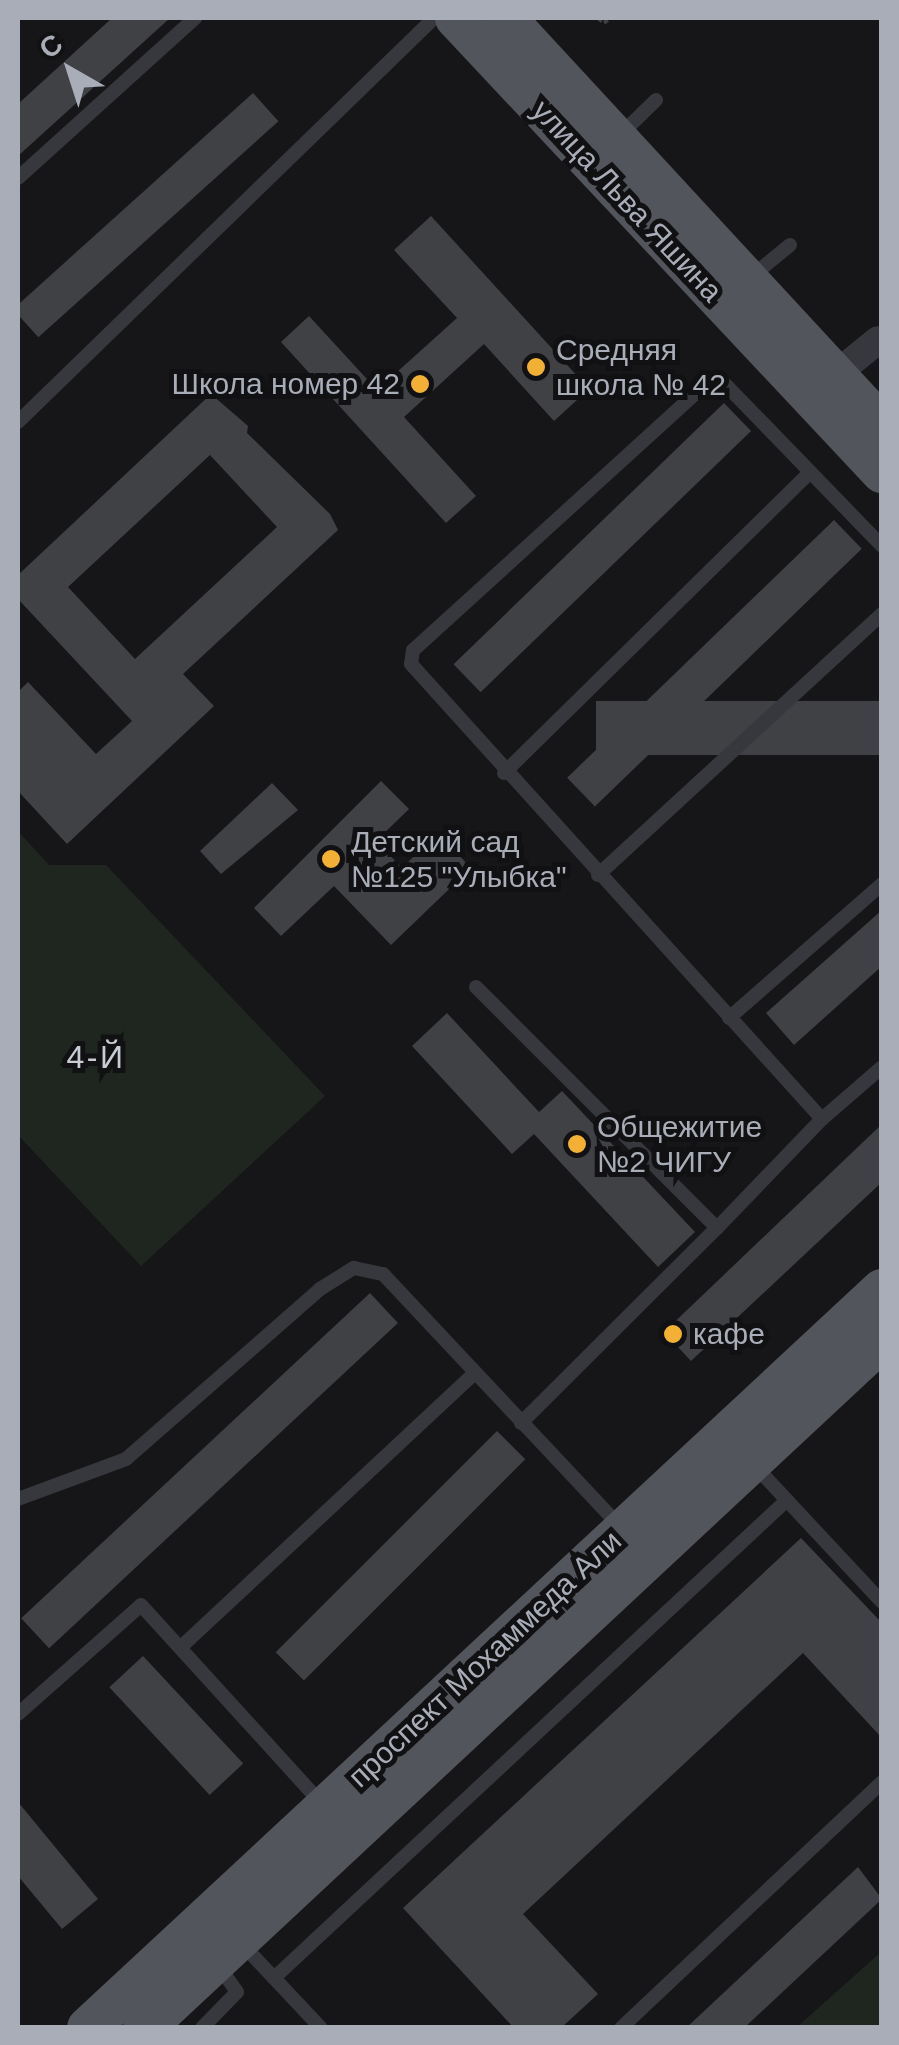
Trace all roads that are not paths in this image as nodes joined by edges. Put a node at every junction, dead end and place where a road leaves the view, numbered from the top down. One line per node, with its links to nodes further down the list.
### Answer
1 (196, 18): 7 (lane)
2 (434, 18): 12 (lane)
3 (456, 18): 15 (main road, улица Льва Яшина)
4 (506, 18): 6 (main road, улица Льва Яшина)
5 (656, 100): 6 (lane)
6 (618, 138): 9 (main road, улица Льва Яшина)
7 (18, 178)
8 (790, 246): 9 (lane)
9 (747, 280): 11 (main road, улица Льва Яшина)
10 (880, 338): 11 (street)
11 (835, 375): 13 (main road, улица Льва Яшина)
12 (18, 422)
13 (882, 426)
14 (810, 472): 16 (lane); 18 (lane); 18 (lane)
15 (882, 472)
16 (882, 546)
17 (882, 614): 19 (lane)
18 (504, 774): 19 (lane)
19 (598, 876): 22 (lane)
20 (882, 884): 22 (lane)
21 (476, 987): 25 (lane)
22 (728, 1018): 24 (lane)
23 (882, 1067): 24 (lane)
24 (822, 1119): 25 (lane)
25 (717, 1228): 29 (lane)
26 (882, 1290): 33 (main road, проспект Мохаммеда Али)
27 (882, 1340): 30 (main road, проспект Мохаммеда Али)
28 (474, 1374): 29 (lane); 31 (lane); 35 (lane)
29 (522, 1424): 33 (lane)
30 (752, 1462): 32 (lane); 39 (main road, проспект Мохаммеда Али)
31 (18, 1499)
32 (787, 1500): 34 (lane); 40 (lane)
33 (624, 1530): 38 (main road, проспект Мохаммеда Али)
34 (882, 1602)
35 (180, 1647): 36 (lane); 38 (lane)
36 (18, 1714)
37 (882, 1782): 45 (lane)
38 (324, 1807): 41 (main road, проспект Мохаммеда Али)
39 (226, 1951): 40 (lane); 42 (main road, проспект Мохаммеда Али); 43 (lane)
40 (274, 1978): 44 (lane)
41 (88, 2028)
42 (144, 2028)
43 (202, 2028)
44 (321, 2028)
45 (621, 2028)

